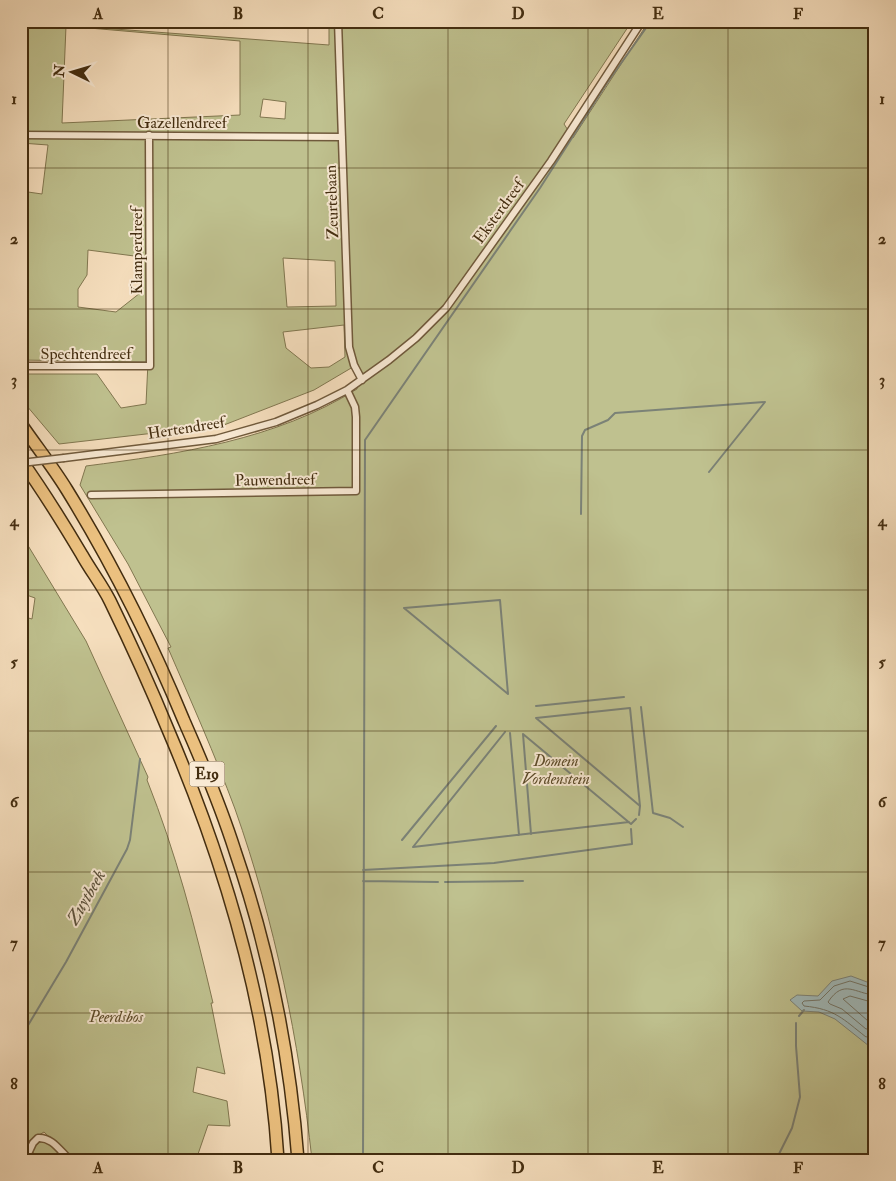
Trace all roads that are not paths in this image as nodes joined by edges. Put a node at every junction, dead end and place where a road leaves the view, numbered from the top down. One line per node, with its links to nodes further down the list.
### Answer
1 (338, 21): 5 (street, Zeurtebaan)
2 (642, 21): 8 (street, Eksterdreef)
3 (21, 135): 4 (street, Gazellendreef)
4 (149, 135): 5 (street, Gazellendreef); 7 (street, Klamperdreef)
5 (342, 137): 8 (street, Zeurtebaan)
6 (21, 366): 7 (street, Spechtendreef)
7 (150, 366)
8 (362, 380): 9 (street, Eksterdreef)
9 (347, 390): 11 (street, Hertendreef, bridge); 12 (street, Pauwendreef)
10 (21, 424): 16 (highway, E19)
11 (21, 461): 15 (highway, E19)
12 (91, 495)
13 (26, 1158): 14 (street)
14 (70, 1160)
15 (278, 1160)
16 (298, 1160)

